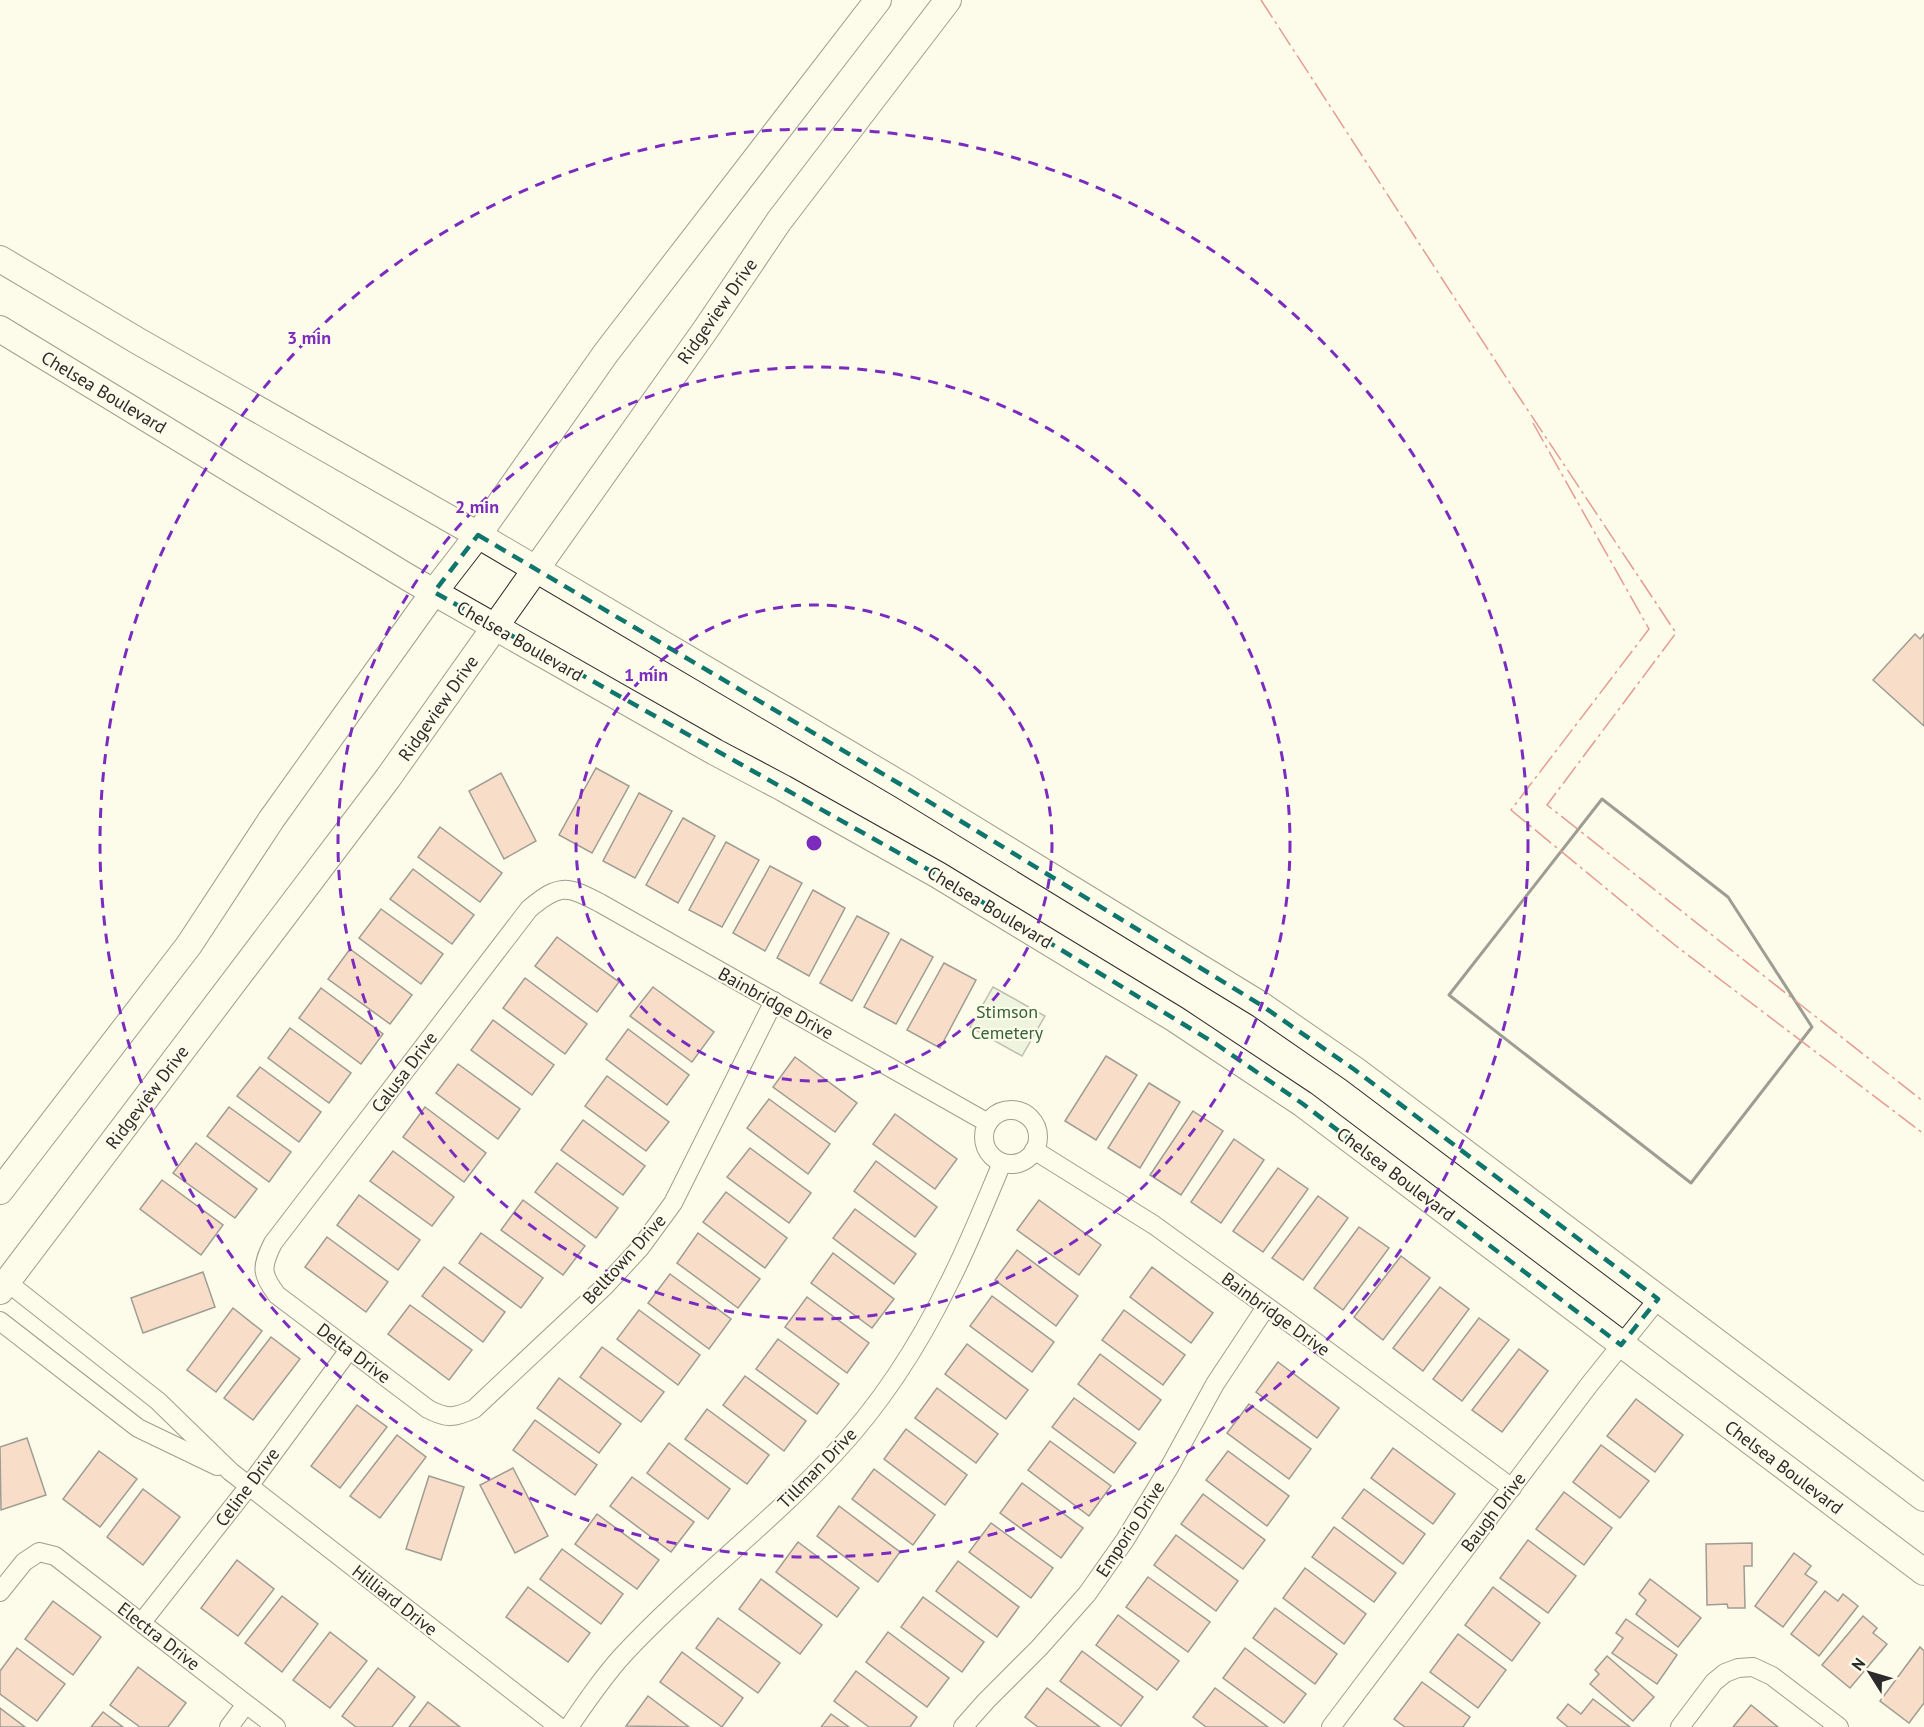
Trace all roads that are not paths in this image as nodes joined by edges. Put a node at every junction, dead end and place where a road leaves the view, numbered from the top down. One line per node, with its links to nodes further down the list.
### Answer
1 (878, 0): 5 (main road)
2 (948, 0): 6 (main road, Ridgeview Drive)
3 (0, 259): 5 (main road)
4 (0, 329): 7 (main road, Chelsea Boulevard)
5 (478, 536): 6 (main road); 7 (main road)
6 (535, 569): 8 (main road, Ridgeview Drive); 17 (main road)
7 (434, 592): 8 (main road, Chelsea Boulevard); 14 (main road)
8 (495, 627): 16 (main road, Ridgeview Drive); 20 (main road, Chelsea Boulevard)
9 (561, 889): 10 (street, Bainbridge Drive); 15 (street, Calusa Drive)
10 (774, 1002): 11 (street, Bainbridge Drive); 22 (street, Belltown Drive)
11 (988, 1123): 12 (street); 13 (street)
12 (1034, 1150): 13 (street); 18 (street, Bainbridge Drive)
13 (1002, 1162): 34 (street, Tillman Drive)
14 (0, 1191)
15 (263, 1269): 21 (street, Delta Drive)
16 (2, 1284): 23 (street, Hilliard Drive)
17 (1658, 1299): 20 (street, Baugh Drive); 26 (main road)
18 (1266, 1307): 25 (street, Bainbridge Drive); 35 (street, Emporio Drive)
19 (0, 1322): 23 (street, Hilliard Drive)
20 (1621, 1345): 25 (street, Baugh Drive); 27 (main road, Chelsea Boulevard)
21 (349, 1350): 22 (street, Delta Drive); 24 (street, Celine Drive)
22 (460, 1415)
23 (231, 1472): 24 (street, Hilliard Drive)
24 (249, 1486): 29 (street, Celine Drive); 33 (street, Hilliard Drive)
25 (1512, 1488): 36 (street, Baugh Drive)
26 (1924, 1498)
27 (1924, 1572)
28 (0, 1592): 29 (street, Electra Drive)
29 (142, 1622): 30 (street, Electra Drive)
30 (246, 1704): 31 (street); 32 (street, Electra Drive)
31 (229, 1727)
32 (276, 1727)
33 (559, 1727)
34 (569, 1727)
35 (963, 1727)
36 (1332, 1727)
37 (1680, 1727): 38 (street)
38 (1839, 1727)

